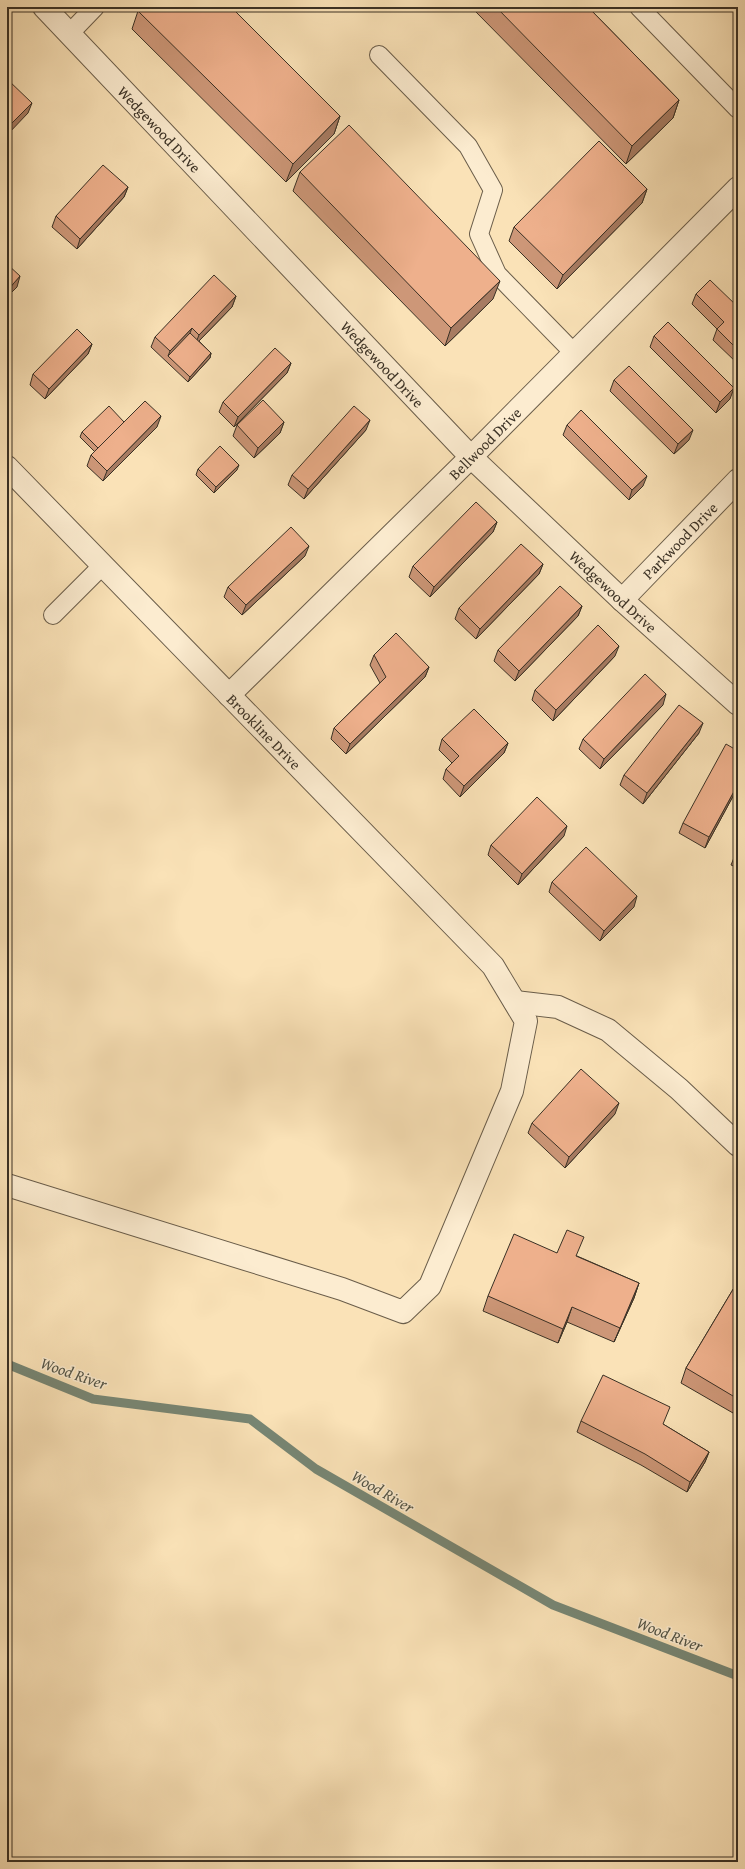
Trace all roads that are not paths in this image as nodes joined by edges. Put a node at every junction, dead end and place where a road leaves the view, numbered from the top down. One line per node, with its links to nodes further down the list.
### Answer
1 (44, 7): 4 (street, Wedgewood Drive)
2 (95, 7): 4 (lane)
3 (639, 7): 6 (lane)
4 (70, 33): 9 (street, Wedgewood Drive)
5 (379, 55): 8 (lane)
6 (738, 109)
7 (738, 188): 8 (street, Bellwood Drive)
8 (574, 353): 9 (street, Bellwood Drive)
9 (471, 457): 13 (street, Wedgewood Drive); 15 (street, Bellwood Drive)
10 (7, 467): 12 (street, Brookline Drive)
11 (738, 480): 13 (street, Parkwood Drive)
12 (102, 566): 14 (lane); 15 (street, Brookline Drive)
13 (622, 600): 16 (street, Wedgewood Drive)
14 (53, 615)
15 (229, 696): 17 (street, Brookline Drive)
16 (738, 704)
17 (515, 1002): 18 (street); 19 (street, Brookline Drive)
18 (738, 1146)
19 (7, 1185)

